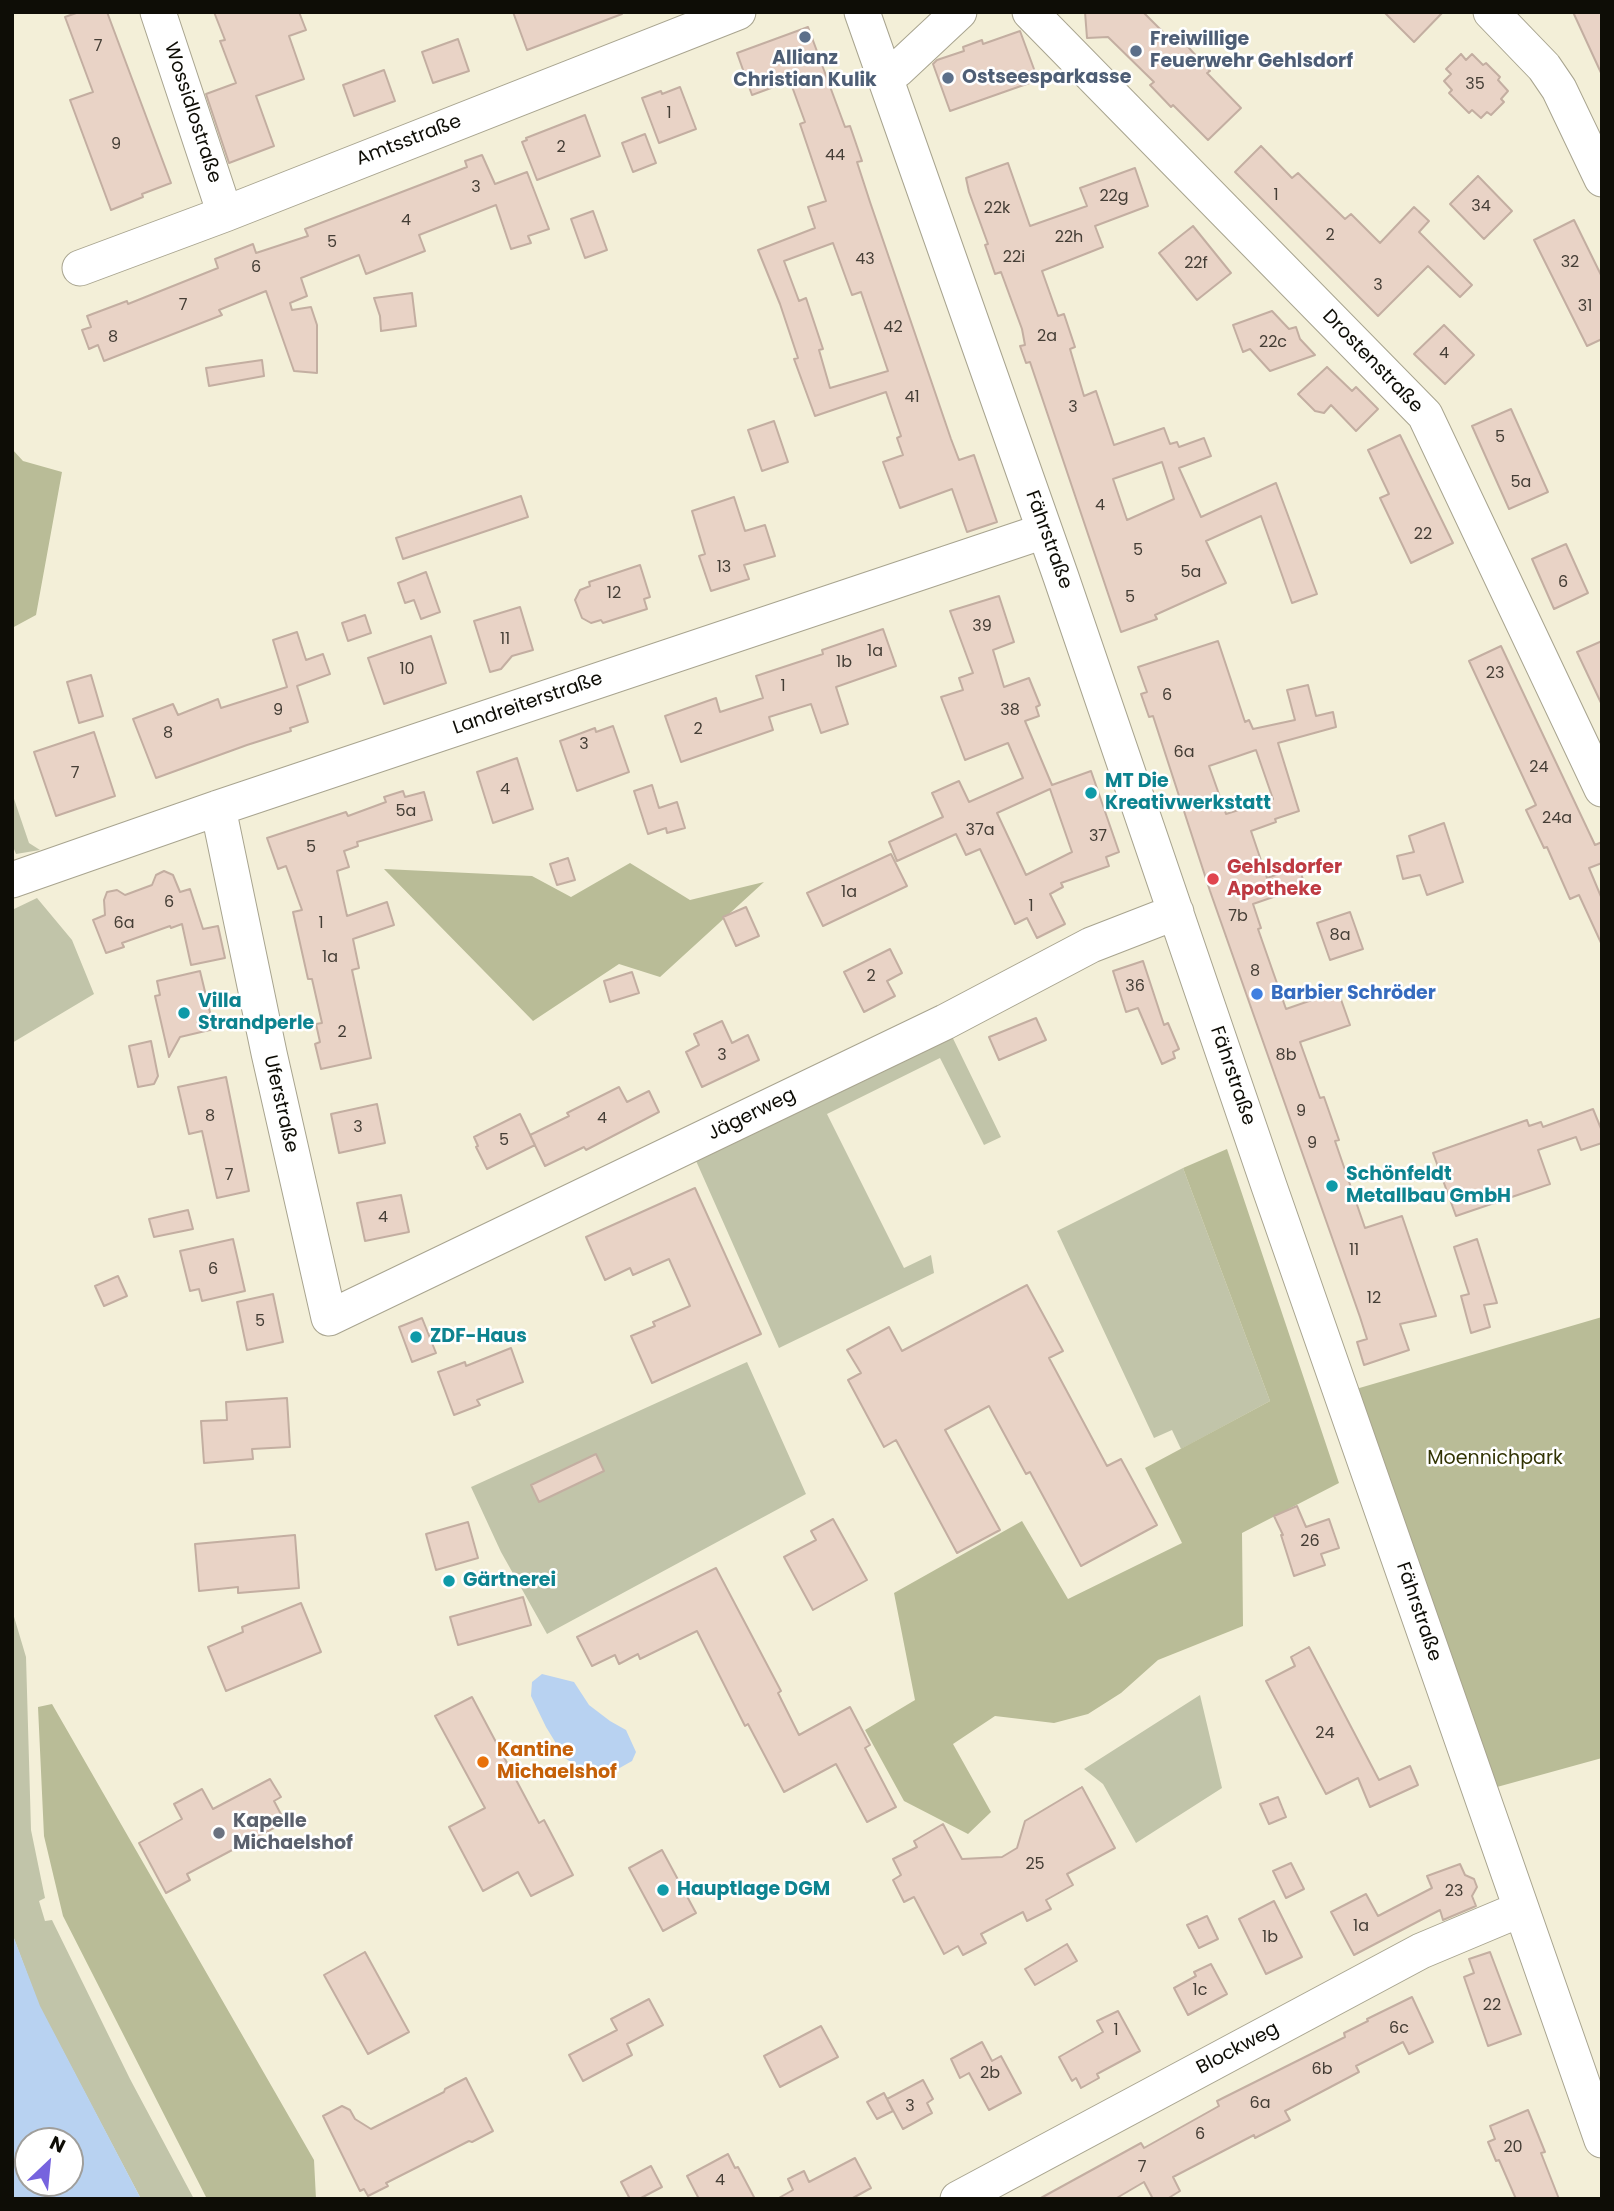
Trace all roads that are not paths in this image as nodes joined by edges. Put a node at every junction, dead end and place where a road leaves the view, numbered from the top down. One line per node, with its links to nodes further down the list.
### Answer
1 (158, 12): 9 (street, Wossidlostraße)
2 (738, 12): 9 (street, Amtsstraße)
3 (862, 12): 7 (street, Fährstraße)
4 (959, 12): 7 (street)
5 (1030, 12): 12 (street, Drostenstraße)
6 (1491, 12): 8 (street)
7 (884, 75): 11 (street, Fährstraße)
8 (1602, 179)
9 (225, 214): 10 (street, Amtsstraße)
10 (79, 268)
11 (1044, 531): 13 (street, Landreiterstraße); 15 (street, Fährstraße)
12 (1602, 789)
13 (218, 808): 14 (street, Landreiterstraße); 16 (street, Uferstraße)
14 (12, 880)
15 (1175, 912): 16 (street, Jägerweg); 17 (street, Fährstraße)
16 (329, 1318)
17 (1521, 1909): 18 (street, Fährstraße); 19 (street, Blockweg)
18 (1602, 2140)
19 (958, 2199)

